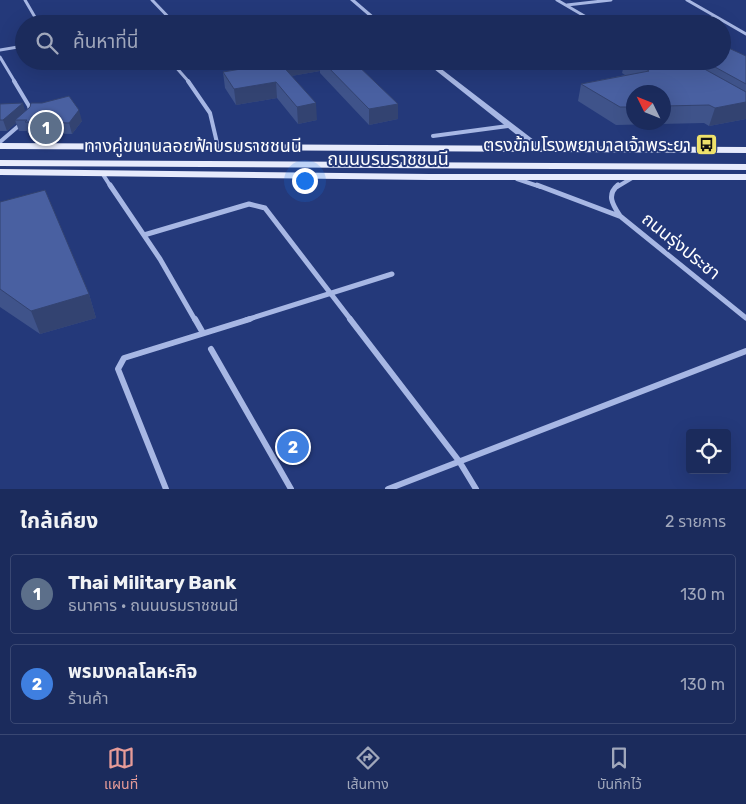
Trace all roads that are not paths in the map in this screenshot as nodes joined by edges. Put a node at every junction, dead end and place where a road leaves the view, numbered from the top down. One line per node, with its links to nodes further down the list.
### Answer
1 (25, 0): 8 (street)
2 (152, 0): 9 (street)
3 (352, 0): 10 (street)
4 (557, 0): 7 (street)
5 (611, 0): 7 (street)
6 (687, 0): 12 (street)
7 (567, 6): 11 (street)
8 (34, 15)
9 (166, 15)
10 (370, 15)
11 (582, 15)
12 (712, 15)
13 (731, 26): 14 (street)
14 (746, 34)
15 (15, 48): 16 (street)
16 (0, 50)
17 (0, 57): 22 (street)
18 (178, 70): 23 (street)
19 (438, 70): 20 (street)
20 (508, 126): 21 (street); 24 (street)
21 (433, 136)
22 (0, 144): 23 (main road, ถนนบรมราชชนนี)
23 (218, 147): 24 (main road, ถนนบรมราชชนนี)
24 (540, 149): 25 (main road, ถนนบรมราชชนนี)
25 (746, 150)
26 (0, 153): 27 (main road, ทางคู่ขนานลอยฟ้าบรมราชชนนี)
27 (746, 157)
28 (0, 163): 29 (main road, ทางคู่ขนานลอยฟ้าบรมราชชนนี)
29 (746, 167)
30 (0, 172): 31 (main road, ถนนบรมราชชนนี)
31 (102, 174): 32 (main road, ถนนบรมราชชนนี); 36 (street)
32 (512, 177): 34 (main road, ถนนบรมราชชนนี); 35 (street, ถนนรุ่งประชา)
33 (746, 177): 34 (main road, ถนนบรมราชชนนี)
34 (632, 178): 35 (street, ถนนรุ่งประชา)
35 (620, 216): 39 (street, ถนนรุ่งประชา)
36 (144, 235): 38 (street); 40 (street)
37 (392, 274): 38 (street)
38 (331, 293): 40 (street); 43 (street)
39 (746, 318)
40 (203, 334): 44 (street)
41 (211, 348): 45 (street)
42 (746, 351): 43 (street)
43 (459, 461): 46 (street); 47 (street)
44 (166, 489)
45 (291, 489)
46 (388, 489)
47 (476, 489)

